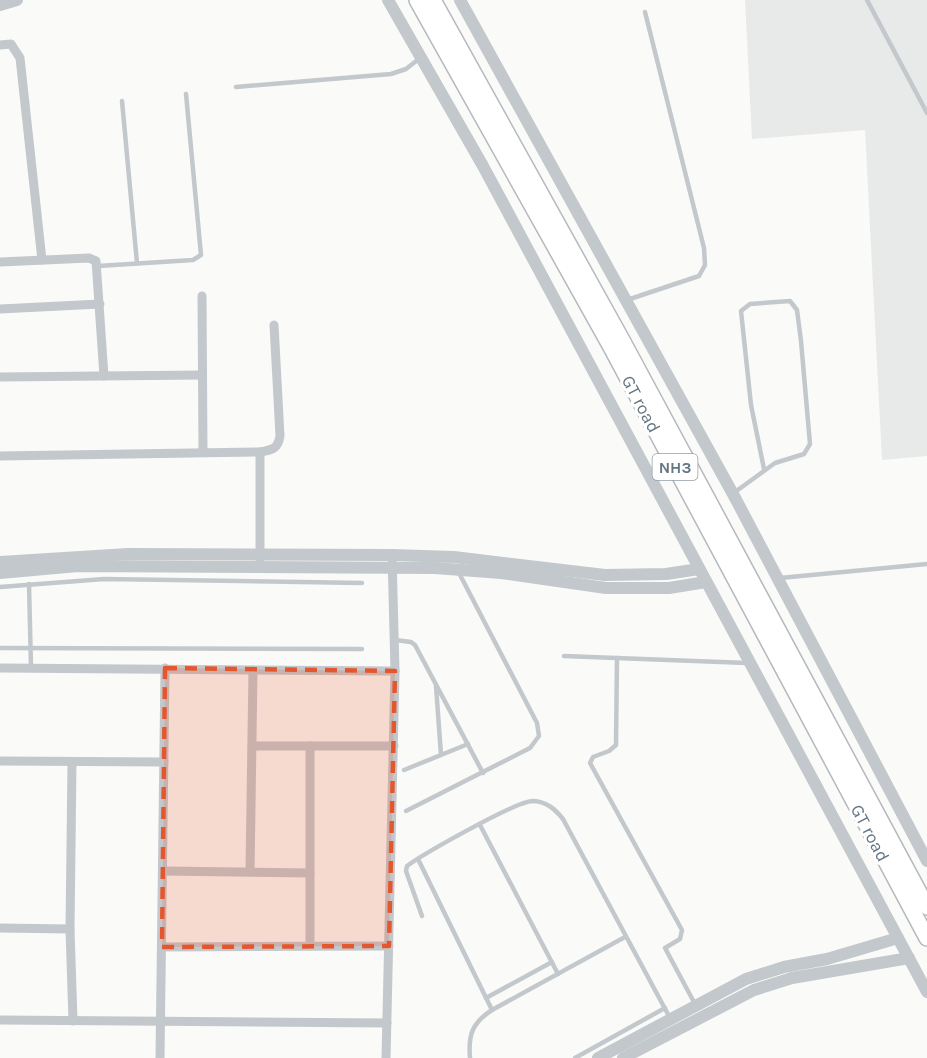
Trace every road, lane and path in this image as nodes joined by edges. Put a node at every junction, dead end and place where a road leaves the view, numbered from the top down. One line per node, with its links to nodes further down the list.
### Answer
1 (17, 0): 7 (street)
2 (388, 0): 10 (street)
3 (417, 0): 80 (highway, GT road / NH3)
4 (433, 0): 74 (highway, GT road / NH3)
5 (460, 0): 20 (street)
6 (867, 0): 14 (lane)
7 (0, 5)
8 (645, 12): 20 (lane)
9 (0, 45): 15 (street)
10 (421, 57): 11 (lane); 37 (street)
11 (236, 87)
12 (186, 94): 17 (lane)
13 (122, 101): 17 (lane)
14 (927, 113)
15 (42, 260): 16 (street); 18 (street)
16 (0, 262)
17 (137, 263): 18 (lane)
18 (98, 266): 21 (street)
19 (202, 296): 24 (street)
20 (627, 300): 31 (street)
21 (100, 304): 22 (street); 25 (street)
22 (0, 309)
23 (274, 325): 28 (street)
24 (202, 375): 25 (street); 27 (street)
25 (104, 376): 26 (street)
26 (0, 377)
27 (203, 451): 28 (street); 29 (street)
28 (260, 452): 32 (street)
29 (0, 456)
30 (764, 469): 30 (lane); 31 (lane)
31 (733, 494): 39 (street)
32 (260, 561): 33 (street); 34 (street); 38 (street)
33 (0, 562)
34 (392, 562): 36 (street); 37 (street); 44 (street)
35 (927, 564): 39 (lane)
36 (457, 569): 40 (street); 66 (lane)
37 (699, 569): 40 (street)
38 (0, 573)
39 (777, 579): 70 (street)
40 (706, 582): 50 (street)
41 (362, 583): 42 (lane)
42 (29, 584): 43 (lane); 46 (lane)
43 (0, 587)
44 (395, 640): 55 (street); 56 (lane)
45 (0, 648): 46 (lane)
46 (29, 648): 47 (lane); 52 (lane)
47 (362, 649)
48 (564, 656): 49 (lane)
49 (617, 658): 50 (lane); 89 (lane)
50 (749, 663): 79 (street)
51 (0, 668): 52 (street)
52 (31, 668): 53 (street)
53 (165, 668): 54 (street); 64 (street)
54 (253, 670): 55 (street); 58 (street)
55 (395, 671): 60 (street)
56 (436, 682): 57 (lane); 61 (lane)
57 (468, 744): 61 (lane); 66 (lane)
58 (252, 746): 59 (street); 72 (street)
59 (310, 746): 60 (street); 73 (street)
60 (394, 746): 82 (street)
61 (441, 755): 65 (lane)
62 (0, 761): 63 (street)
63 (72, 762): 64 (street); 77 (street)
64 (164, 762): 71 (street)
65 (404, 770)
66 (483, 772): 67 (lane)
67 (406, 811)
68 (480, 825): 69 (lane); 78 (lane); 85 (lane)
69 (418, 859): 75 (lane); 88 (lane)
70 (927, 861)
71 (163, 871): 72 (street); 83 (street)
72 (250, 872): 73 (street)
73 (310, 873): 81 (street)
74 (927, 907)
75 (422, 916)
76 (0, 928): 77 (street)
77 (70, 929): 94 (street)
78 (625, 937): 86 (lane); 91 (lane)
79 (898, 938): 84 (street); 89 (street)
80 (927, 938)
81 (310, 946): 82 (street); 83 (street)
82 (388, 946): 95 (street)
83 (162, 947): 93 (street)
84 (909, 958): 87 (street); 96 (street)
85 (552, 962): 86 (lane); 88 (lane)
86 (558, 974): 90 (lane)
87 (927, 992)
88 (486, 998): 90 (lane)
89 (696, 1004): 91 (street)
90 (492, 1010): 99 (lane)
91 (668, 1013): 96 (street); 100 (lane)
92 (0, 1020): 94 (street)
93 (161, 1020): 94 (street); 95 (street); 97 (street)
94 (73, 1021)
95 (387, 1023): 98 (street)
96 (640, 1048): 101 (street); 102 (street)
97 (160, 1058)
98 (386, 1058)
99 (470, 1058)
100 (575, 1058)
101 (598, 1058)
102 (623, 1058)

